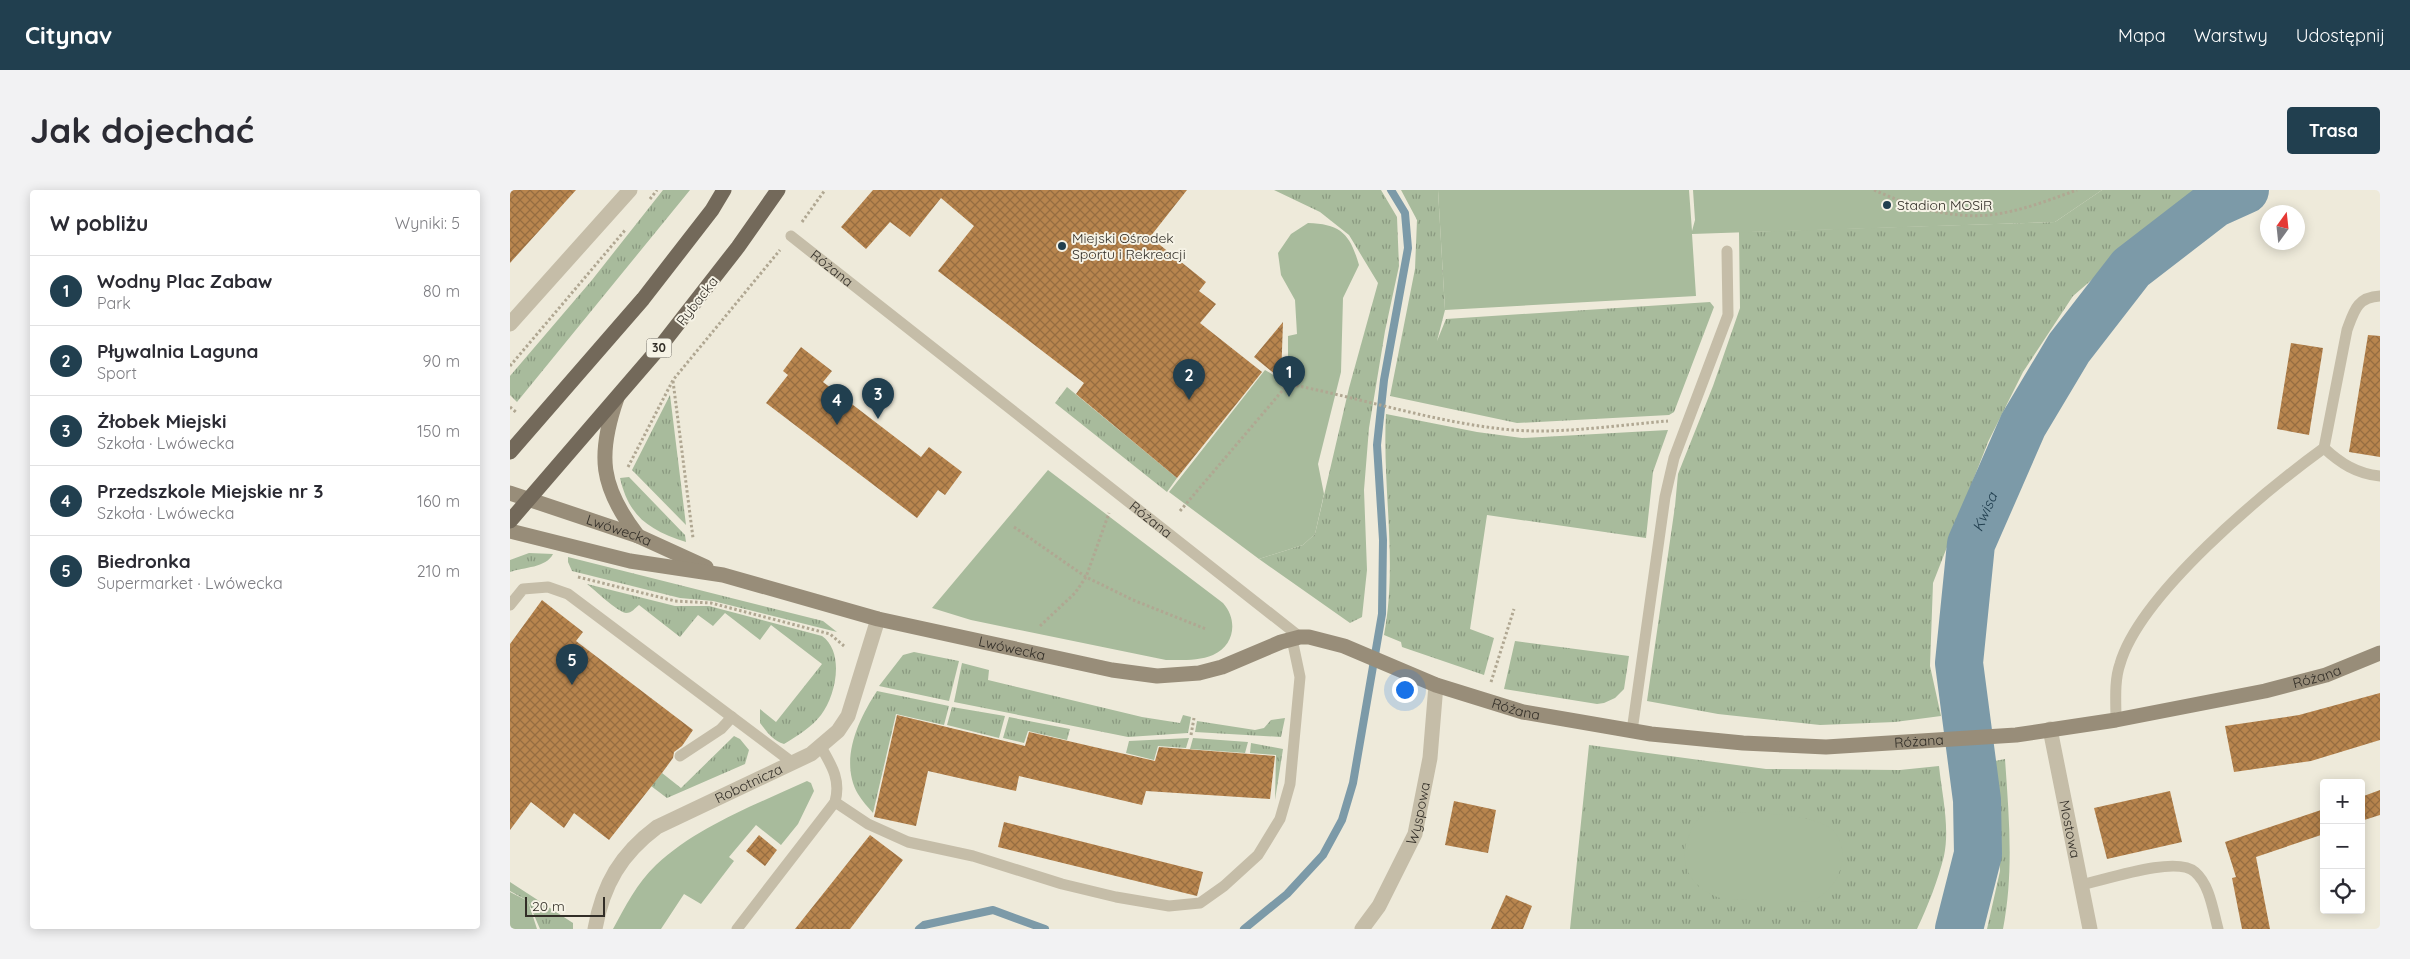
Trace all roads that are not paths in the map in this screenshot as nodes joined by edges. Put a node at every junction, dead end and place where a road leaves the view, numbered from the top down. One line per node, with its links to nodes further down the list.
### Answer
1 (630, 190): 7 (street)
2 (724, 190): 10 (main road)
3 (778, 190): 8 (main road, Rybacka / 30)
4 (791, 236): 20 (lane, Różana)
5 (1728, 251): 26 (lane)
6 (2380, 296): 9 (lane)
7 (510, 324)
8 (617, 396): 13 (main road, Rybacka / 30); 16 (street)
9 (2324, 448): 11 (lane); 24 (lane)
10 (510, 452)
11 (2380, 476)
12 (510, 493): 13 (street, Lwówecka)
13 (530, 498): 14 (main road, 30); 16 (street, Lwówecka)
14 (510, 521)
15 (510, 531): 17 (street, Lwówecka)
16 (638, 536): 17 (street, Lwówecka)
17 (723, 575): 19 (street, Lwówecka)
18 (510, 605): 23 (lane)
19 (878, 619): 20 (street, Lwówecka); 27 (street, Robotnicza)
20 (1296, 638): 22 (street, Różana); 30 (lane)
21 (2380, 653): 24 (street, Różana)
22 (1436, 685): 26 (street, Różana); 34 (street, Wyspowa)
23 (732, 717): 28 (lane); 29 (lane)
24 (2116, 720): 25 (street, Różana)
25 (2050, 729): 26 (street, Różana); 31 (street, Mostowa)
26 (1632, 731)
27 (822, 747): 29 (street, Robotnicza); 30 (lane)
28 (680, 756)
29 (793, 763): 32 (street, Robotnicza)
30 (835, 802): 33 (lane)
31 (2081, 885): 35 (street, Mostowa); 36 (lane)
32 (596, 929)
33 (737, 929)
34 (1362, 929)
35 (2090, 929)
36 (2218, 929)

